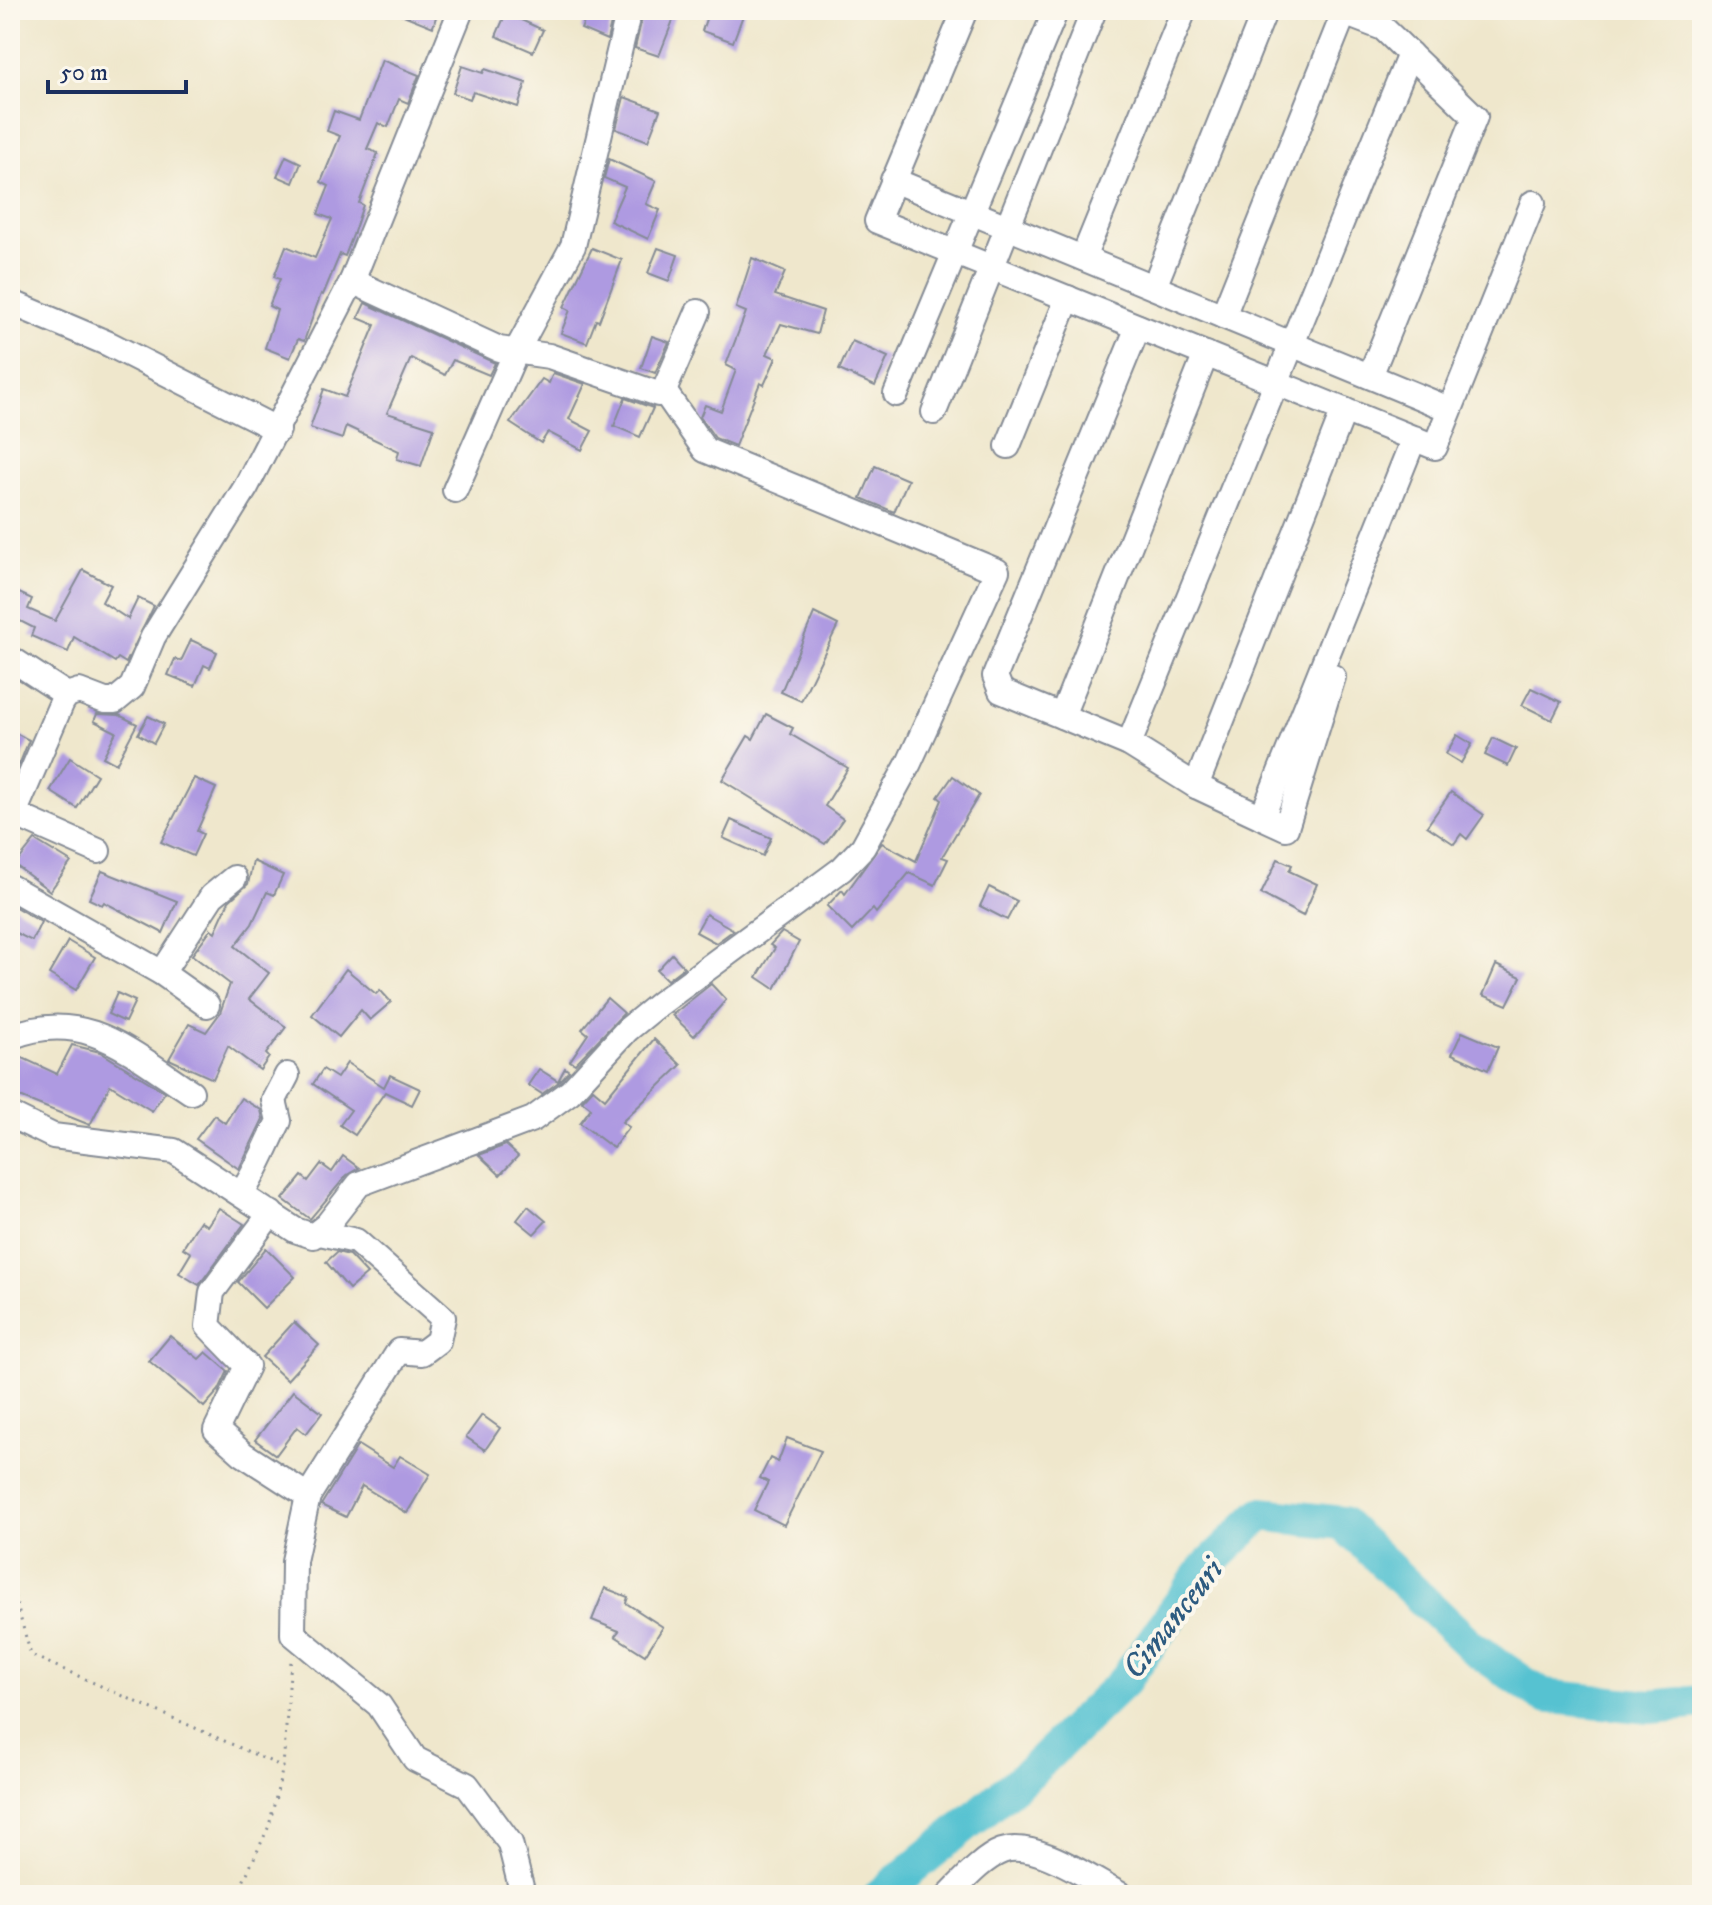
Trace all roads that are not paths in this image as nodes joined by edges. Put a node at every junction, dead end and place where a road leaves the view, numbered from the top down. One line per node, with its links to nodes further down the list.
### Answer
1 (461, 10): 17 (street)
2 (629, 10): 25 (street)
3 (965, 10): 10 (street)
4 (1056, 10): 12 (street)
5 (1094, 10): 13 (street)
6 (1184, 10): 15 (street)
7 (1265, 10): 18 (street)
8 (1340, 12): 9 (street); 22 (street)
9 (1410, 54): 24 (street); 27 (street)
10 (893, 180): 12 (street); 14 (street)
11 (1533, 203): 31 (street)
12 (972, 212): 13 (street); 14 (street)
13 (1008, 227): 15 (street); 16 (street)
14 (955, 252): 16 (street); 30 (street)
15 (1083, 258): 18 (street)
16 (992, 267): 19 (street); 33 (street)
17 (352, 281): 25 (street); 34 (street)
18 (1154, 287): 22 (street)
19 (1068, 298): 23 (street); 36 (street)
20 (10, 302): 34 (street)
21 (698, 312): 29 (street)
22 (1223, 316): 24 (street)
23 (1138, 327): 26 (street); 40 (street)
24 (1291, 343): 27 (street); 28 (street)
25 (515, 354): 29 (street); 37 (street)
26 (1206, 354): 28 (street); 40 (street)
27 (1370, 376): 31 (street)
28 (1277, 383): 32 (street); 41 (street)
29 (664, 391): 55 (street)
30 (896, 394)
31 (1449, 409): 35 (street)
32 (1344, 410): 35 (street); 42 (street)
33 (934, 412)
34 (278, 430): 39 (street)
35 (1414, 438): 42 (street)
36 (1008, 446)
37 (455, 490)
38 (10, 658): 39 (street)
39 (67, 695): 43 (street)
40 (1062, 716): 41 (street)
41 (1129, 744): 42 (street)
42 (1196, 786)
43 (12, 819): 44 (street)
44 (98, 851)
45 (234, 878): 47 (street)
46 (10, 887): 47 (street)
47 (162, 973): 48 (street)
48 (207, 1005)
49 (10, 1037): 51 (street)
50 (287, 1075): 53 (street)
51 (191, 1092)
52 (10, 1115): 53 (street)
53 (241, 1194): 54 (street)
54 (271, 1213): 55 (street); 56 (street)
55 (320, 1233): 56 (street)
56 (308, 1496): 57 (street)
57 (523, 1895)
58 (949, 1895): 59 (street)
59 (1121, 1895)

